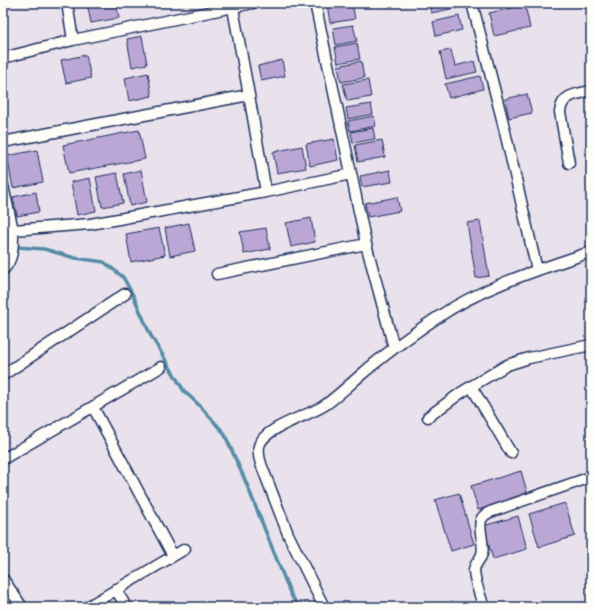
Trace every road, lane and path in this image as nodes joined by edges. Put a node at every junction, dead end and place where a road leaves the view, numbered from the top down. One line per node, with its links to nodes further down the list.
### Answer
1 (68, 3): 6 (street)
2 (254, 3): 5 (street)
3 (315, 3): 12 (street)
4 (472, 3): 19 (street)
5 (232, 5): 6 (street); 9 (street)
6 (73, 40): 7 (street)
7 (3, 58)
8 (591, 91): 11 (street)
9 (249, 95): 10 (street); 14 (street)
10 (3, 142)
11 (569, 163)
12 (351, 174): 14 (street); 16 (street)
13 (3, 186): 15 (street)
14 (266, 192): 15 (street)
15 (13, 232): 18 (street)
16 (366, 244): 20 (street); 23 (street)
17 (591, 252): 19 (street)
18 (3, 270)
19 (538, 270): 23 (street)
20 (217, 274)
21 (125, 294): 25 (street)
22 (591, 345): 26 (street)
23 (394, 348): 39 (street)
24 (161, 368): 27 (street)
25 (3, 375)
26 (471, 386): 28 (street); 29 (street)
27 (93, 407): 30 (street); 33 (street)
28 (428, 417)
29 (511, 452)
30 (3, 460)
31 (591, 477): 40 (street)
32 (185, 549): 33 (street)
33 (173, 556): 35 (street)
34 (3, 579): 36 (street)
35 (116, 589): 37 (street); 38 (street)
36 (22, 607)
37 (86, 607)
38 (126, 607)
39 (324, 607)
40 (484, 607)

